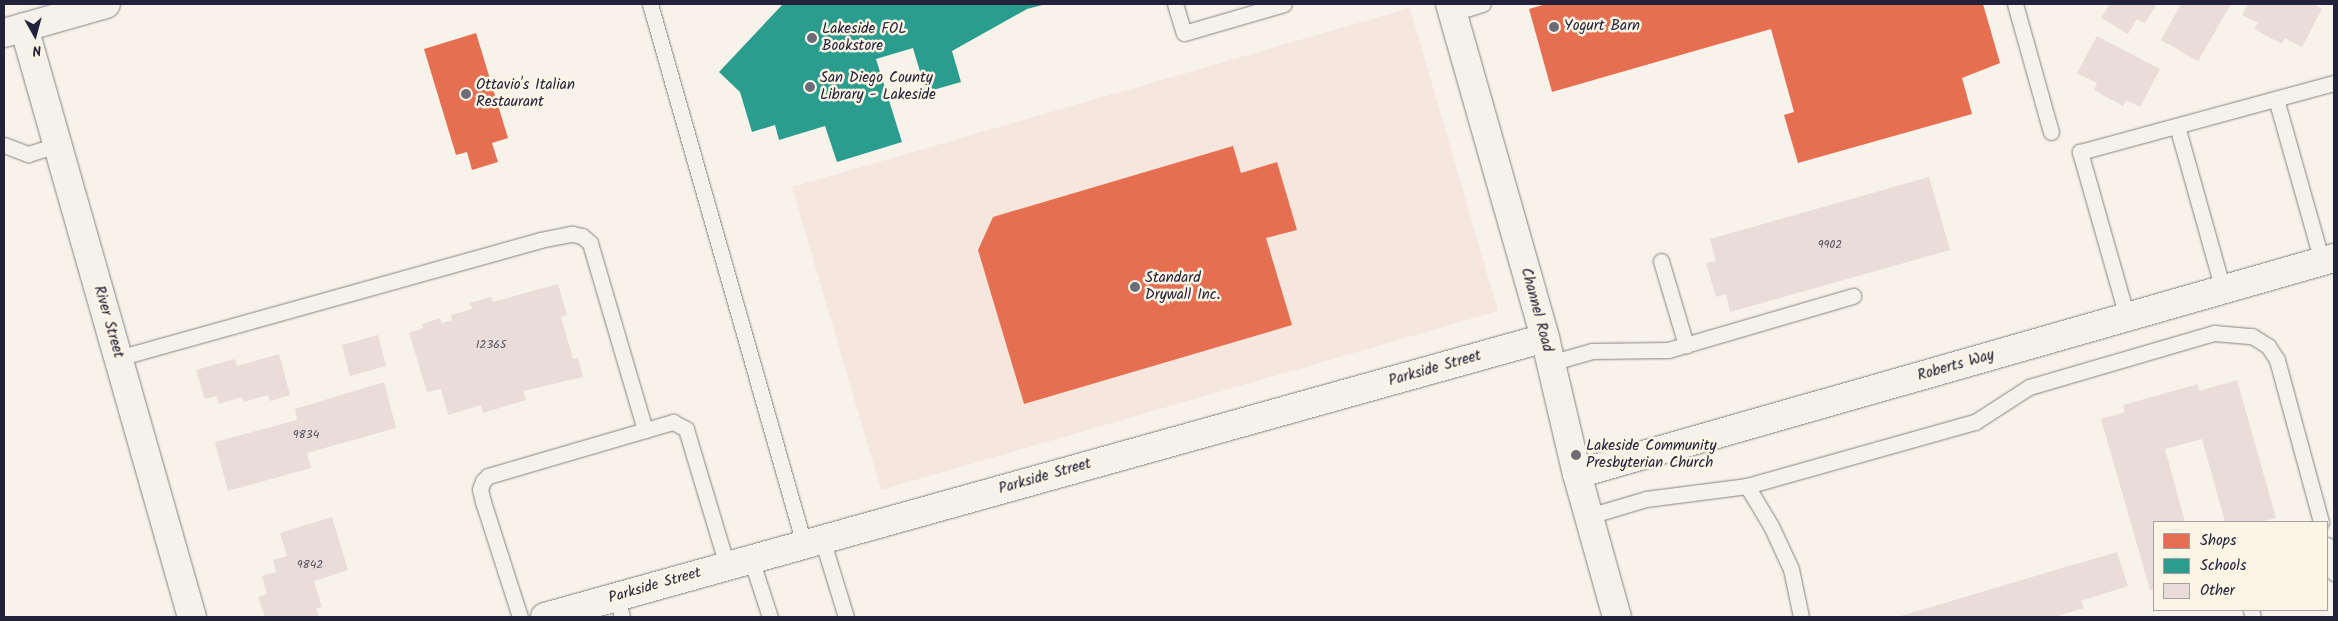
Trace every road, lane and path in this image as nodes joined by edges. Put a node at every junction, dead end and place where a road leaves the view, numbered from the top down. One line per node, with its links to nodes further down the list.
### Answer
1 (106, 4): 8 (street)
2 (650, 4): 28 (lane)
3 (1175, 4): 4 (lane)
4 (1284, 4)
5 (1483, 4): 7 (lane)
6 (2015, 4): 12 (lane)
7 (1451, 8): 21 (street, Channel Road)
8 (14, 30): 14 (street, River Street)
9 (2334, 83): 10 (lane)
10 (2276, 99): 11 (lane); 15 (lane)
11 (2177, 126): 17 (lane); 19 (lane)
12 (2051, 132)
13 (4, 145): 14 (lane)
14 (58, 145): 22 (street, River Street)
15 (2328, 260): 17 (street, Roberts Way)
16 (1661, 261): 20 (lane)
17 (2223, 290): 19 (street, Roberts Way)
18 (1852, 296): 20 (lane)
19 (2127, 317): 24 (street, Roberts Way)
20 (1686, 345): 21 (lane)
21 (1548, 351): 24 (street, Channel Road); 28 (street, Parkside Street)
22 (118, 358): 23 (lane); 33 (street, River Street)
23 (645, 430): 30 (lane); 34 (lane)
24 (1577, 474): 26 (street, Channel Road)
25 (1747, 486): 26 (lane); 27 (lane); 39 (lane)
26 (1589, 516): 38 (street, Channel Road)
27 (2321, 521)
28 (813, 541): 30 (street, Parkside Street); 37 (lane)
29 (2328, 551): 31 (lane)
30 (739, 562): 32 (street, Parkside Street); 36 (lane)
31 (2331, 570)
32 (619, 607): 35 (street, Parkside Street)
33 (192, 617)
34 (520, 617)
35 (545, 617)
36 (770, 617)
37 (846, 617)
38 (1617, 617)
39 (1801, 617)

